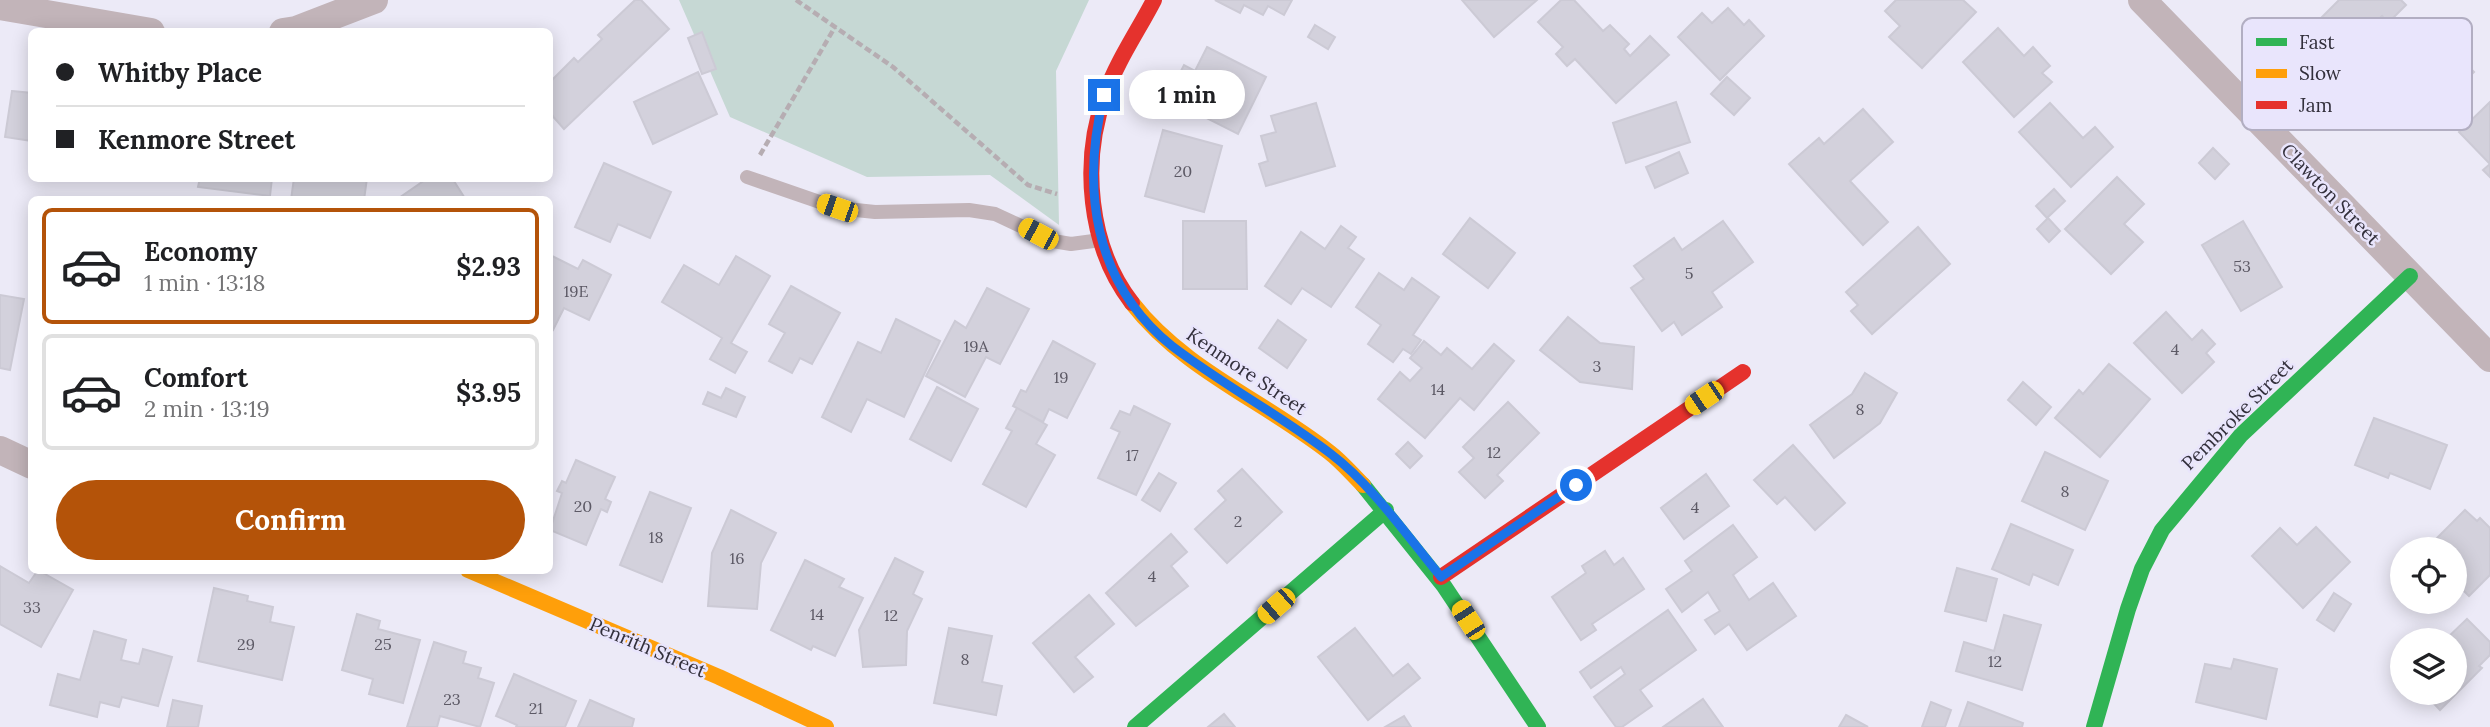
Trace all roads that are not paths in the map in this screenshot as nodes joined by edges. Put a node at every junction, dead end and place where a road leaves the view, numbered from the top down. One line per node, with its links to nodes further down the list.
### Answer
1 (374, 0): 6 (street)
2 (1154, 0): 10 (street, Kenmore Street)
3 (2142, 0): 7 (street, Clawton Street)
4 (0, 6): 5 (street)
5 (128, 28)
6 (301, 28)
7 (2242, 103)
8 (2268, 130): 11 (street, Clawton Street)
9 (747, 177): 10 (lane)
10 (1102, 240): 16 (street, Kenmore Street)
11 (2410, 276): 12 (street, Clawton Street); 22 (street, Pembroke Street)
12 (2490, 358)
13 (1743, 373): 18 (street)
14 (0, 450): 15 (street)
15 (28, 463)
16 (1386, 510): 18 (street, Kenmore Street); 20 (street)
17 (477, 574): 19 (street, Penrith Street)
18 (1441, 577): 21 (street, Kenmore Street)
19 (826, 727)
20 (1135, 727)
21 (1538, 727)
22 (2094, 727)

